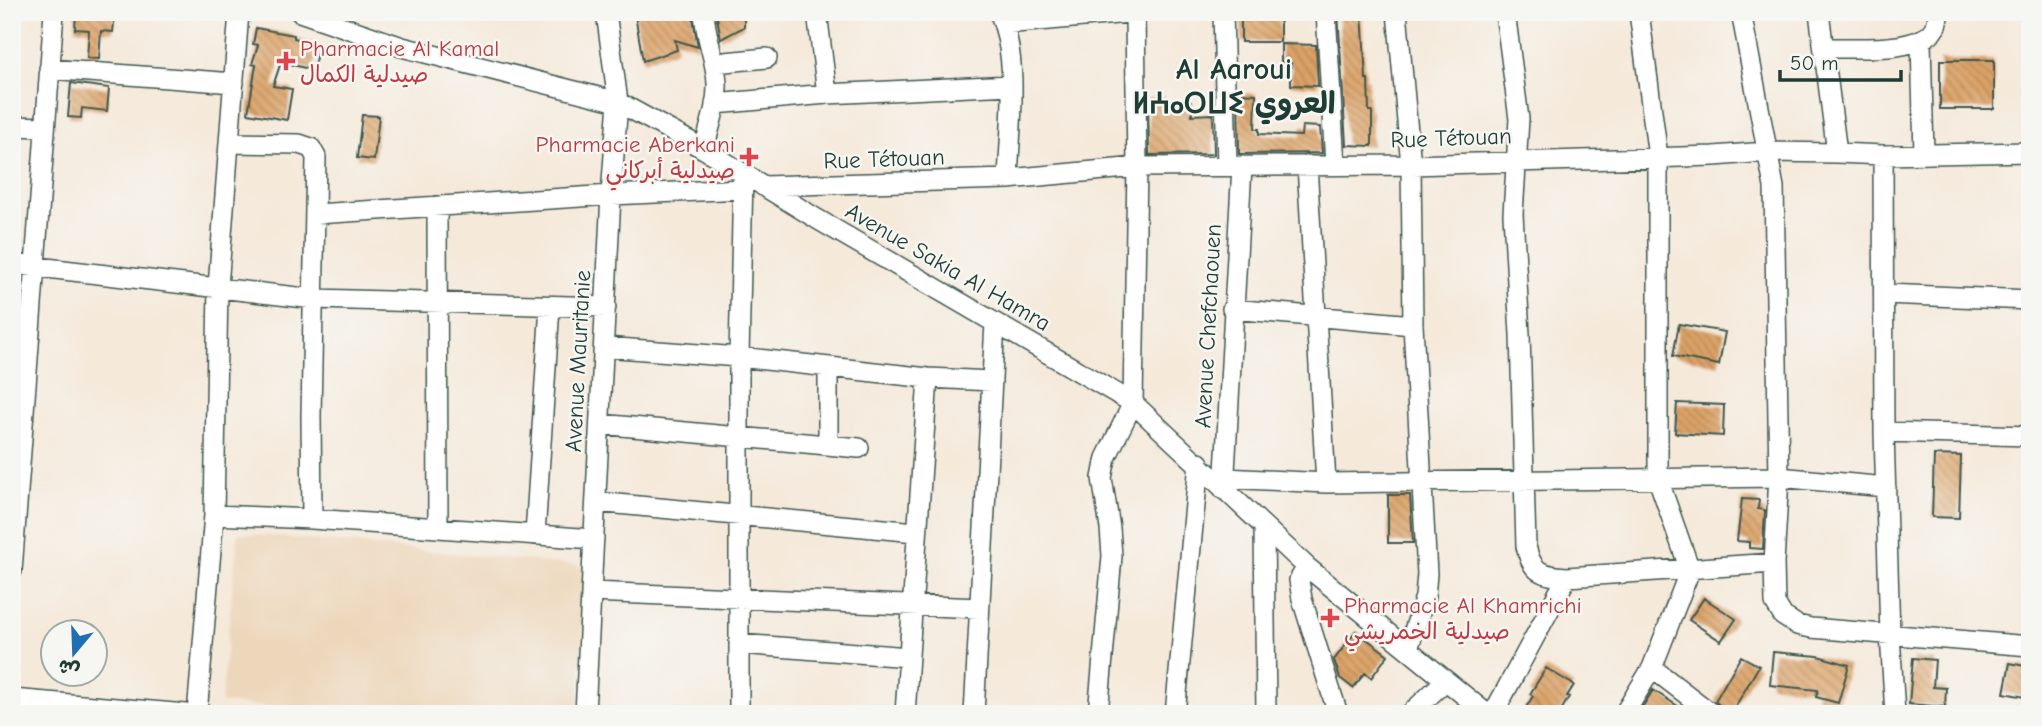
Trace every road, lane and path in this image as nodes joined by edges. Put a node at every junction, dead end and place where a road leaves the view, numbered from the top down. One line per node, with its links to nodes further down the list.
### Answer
1 (54, 12): 22 (street)
2 (239, 12): 23 (street)
3 (300, 12): 26 (street, Avenue Sakia Al Hamra)
4 (606, 12): 26 (street, Avenue Mauritanie)
5 (704, 12): 21 (street)
6 (817, 12): 25 (street)
7 (1140, 12): 16 (street)
8 (1223, 12): 41 (street, Avenue Chefchaouen)
9 (1326, 12): 39 (street)
10 (1397, 12): 40 (street)
11 (1505, 12): 38 (street)
12 (1639, 12): 37 (street)
13 (1741, 12): 32 (street)
14 (1819, 12): 19 (street)
15 (1939, 12): 18 (street)
16 (1135, 13): 17 (street); 43 (street)
17 (1001, 18): 24 (street)
18 (1921, 42): 19 (street); 35 (street)
19 (1824, 48): 34 (street)
20 (767, 58): 21 (street)
21 (714, 64): 27 (street)
22 (49, 69): 23 (street); 29 (street)
23 (234, 83): 30 (street)
24 (1011, 85): 25 (street); 44 (street)
25 (827, 94): 27 (street)
26 (618, 102): 31 (street, Avenue Sakia Al Hamra); 46 (street, Avenue Mauritanie)
27 (715, 104): 31 (street)
28 (12, 126): 29 (street)
29 (45, 127): 50 (street)
30 (229, 143): 48 (street); 51 (street)
31 (704, 149): 45 (street, Avenue Sakia Al Hamra)
32 (1766, 152): 34 (street, Rue Tétouan); 37 (street, Rue Tétouan); 75 (street)
33 (2030, 152): 35 (street, Rue Tétouan)
34 (1837, 153): 36 (street, Rue Tétouan)
35 (1924, 154): 36 (street, Rue Tétouan)
36 (1883, 155): 52 (street)
37 (1658, 157): 38 (street, Rue Tétouan); 76 (street)
38 (1515, 161): 40 (street, Rue Tétouan); 77 (street)
39 (1335, 165): 40 (street, Rue Tétouan); 42 (street, Rue Tétouan)
40 (1410, 165): 61 (street)
41 (1234, 166): 42 (street, Rue Tétouan); 43 (street, Rue Tétouan); 58 (street, Avenue Chefchaouen)
42 (1307, 166): 59 (street)
43 (1137, 167): 44 (street, Rue Tétouan); 67 (street)
44 (1008, 180): 45 (street, Rue Tétouan)
45 (749, 184): 46 (street, Rue Tétouan); 60 (street, Avenue Sakia Al Hamra); 63 (street)
46 (611, 195): 47 (street, Rue Tétouan); 57 (street, Avenue Mauritanie)
47 (437, 206): 48 (street, Rue Tétouan); 55 (street)
48 (316, 214): 53 (street)
49 (12, 264): 50 (street)
50 (37, 266): 51 (street); 82 (street)
51 (218, 287): 53 (street); 84 (street)
52 (1885, 294): 54 (street); 69 (street)
53 (314, 299): 55 (street); 86 (street)
54 (2030, 300)
55 (437, 304): 56 (street); 88 (street)
56 (550, 306): 57 (street); 90 (street)
57 (606, 307): 62 (street, Avenue Mauritanie)
58 (1232, 309): 59 (street); 80 (street, Avenue Chefchaouen)
59 (1316, 316): 61 (street); 79 (street)
60 (995, 323): 66 (street); 67 (street, Avenue Sakia Al Hamra)
61 (1413, 325): 78 (street)
62 (604, 347): 63 (street); 68 (street, Avenue Mauritanie)
63 (739, 357): 64 (street); 70 (street)
64 (828, 368): 65 (street); 72 (street)
65 (928, 378): 66 (street); 89 (street)
66 (992, 381): 100 (street)
67 (1133, 403): 74 (street, Avenue Sakia Al Hamra); 116 (street)
68 (600, 424): 70 (street); 83 (street, Avenue Mauritanie)
69 (1884, 432): 71 (street); 81 (street)
70 (741, 436): 72 (street); 85 (street)
71 (2030, 436)
72 (828, 445): 73 (street)
73 (859, 448)
74 (1199, 463): 80 (street, Avenue Sakia Al Hamra); 117 (street)
75 (1779, 477): 76 (street); 81 (street); 92 (street)
76 (1658, 479): 77 (street); 94 (street)
77 (1525, 480): 78 (street); 96 (street)
78 (1422, 481): 79 (street); 104 (street)
79 (1326, 483): 80 (street)
80 (1225, 484): 87 (street, Avenue Sakia Al Hamra)
81 (1886, 486): 101 (street)
82 (15, 493): 95 (street)
83 (596, 502): 85 (street); 91 (street, Avenue Mauritanie)
84 (214, 515): 86 (street); 111 (street)
85 (740, 515): 89 (street); 98 (street)
86 (312, 519): 88 (street)
87 (1264, 527): 93 (street, Avenue Sakia Al Hamra); 118 (street)
88 (438, 528): 90 (street)
89 (916, 532): 99 (street)
90 (535, 535): 91 (street)
91 (594, 539): 97 (street, Avenue Mauritanie)
92 (1774, 563): 94 (street); 101 (street)
93 (1307, 567): 104 (street, Avenue Sakia Al Hamra); 119 (street)
94 (1690, 570): 96 (street); 106 (street)
95 (12, 571)
96 (1567, 577): 122 (street)
97 (591, 593): 98 (street); 112 (street, Avenue Mauritanie)
98 (739, 597): 99 (street); 102 (street)
99 (912, 605): 100 (street); 105 (street)
100 (979, 608): 115 (street)
101 (1890, 635): 103 (street); 125 (street)
102 (739, 644): 105 (street); 113 (street)
103 (2030, 646)
104 (1408, 649): 107 (street, Avenue Sakia Al Hamra)
105 (909, 657): 114 (street)
106 (1653, 668): 123 (street); 124 (street)
107 (1445, 681): 120 (street); 121 (street, Avenue Sakia Al Hamra)
108 (12, 699): 109 (street)
109 (100, 710): 110 (street)
110 (186, 714)
111 (197, 714)
112 (585, 714)
113 (738, 714)
114 (905, 714)
115 (974, 714)
116 (1098, 714)
117 (1175, 714)
118 (1265, 714)
119 (1338, 714)
120 (1410, 714)
121 (1487, 714)
122 (1493, 714)
123 (1624, 714)
124 (1712, 714)
125 (1895, 714)

